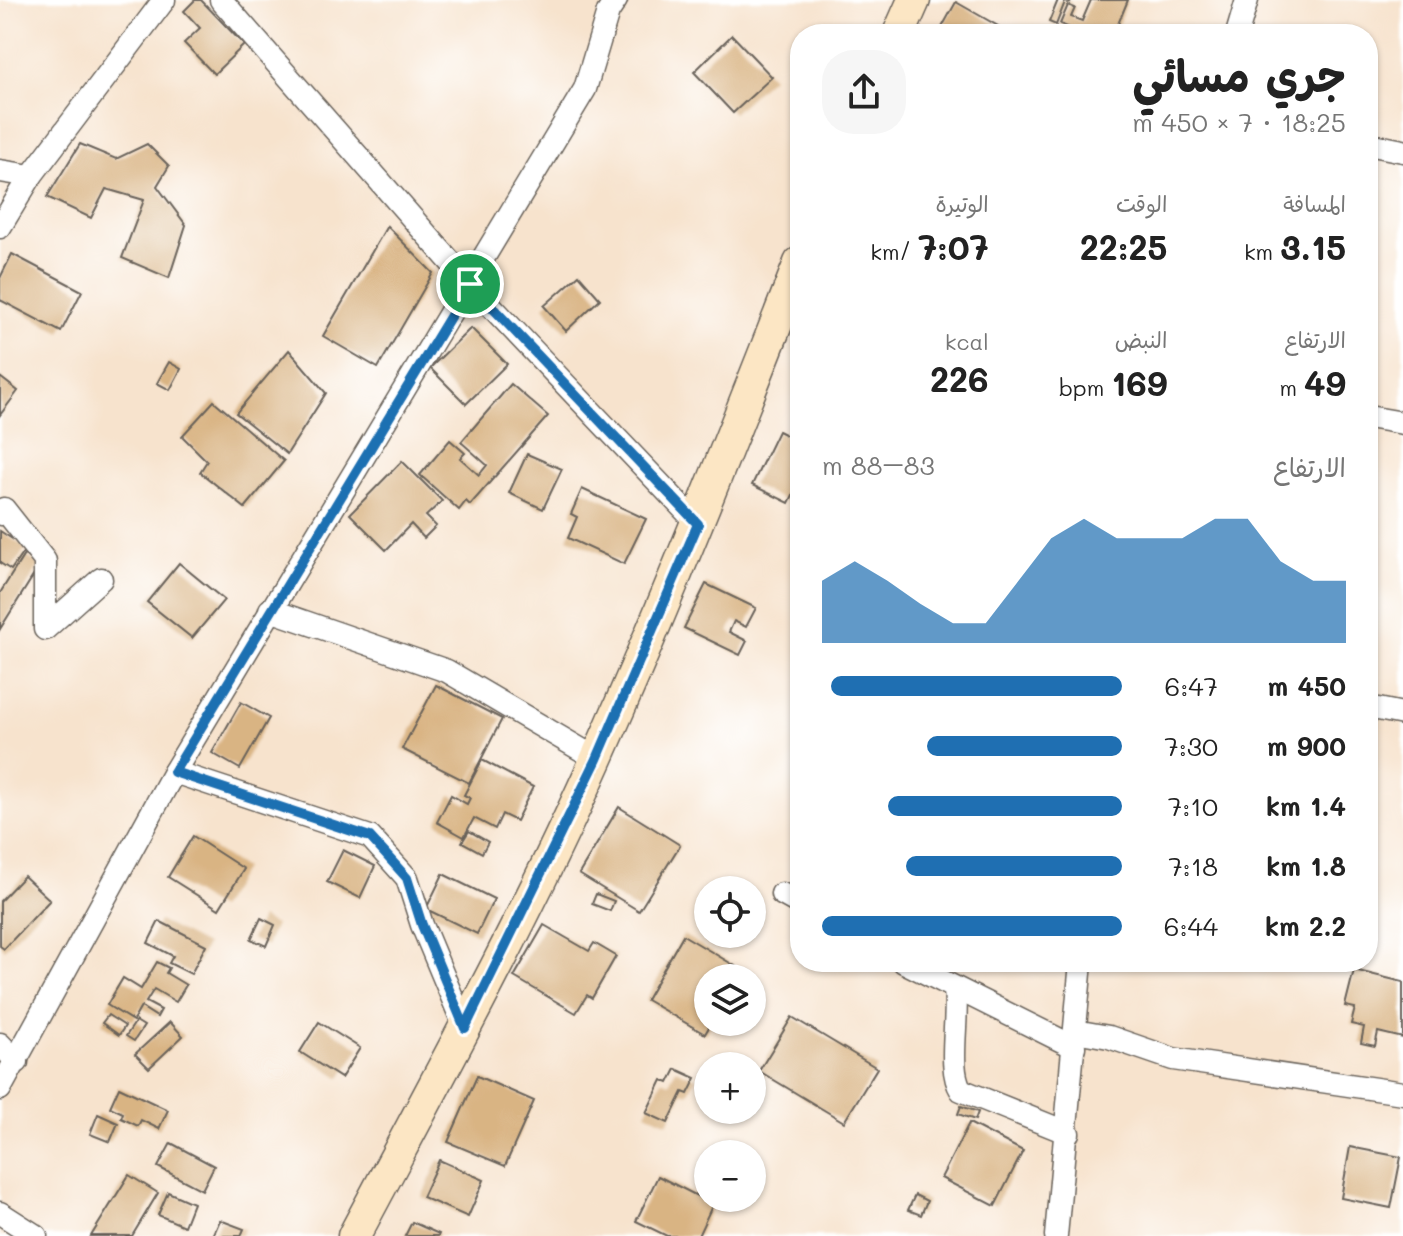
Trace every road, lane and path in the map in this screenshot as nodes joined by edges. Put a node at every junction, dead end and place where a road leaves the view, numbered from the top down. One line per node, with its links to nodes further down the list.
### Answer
1 (164, 0): 11 (street)
2 (221, 0): 13 (street)
3 (616, 0): 13 (street)
4 (914, 0): 6 (street)
5 (1247, 0): 7 (street)
6 (903, 24)
7 (1240, 24)
8 (1378, 146): 9 (street)
9 (1403, 151)
10 (0, 171): 11 (street)
11 (31, 176): 12 (street)
12 (0, 227)
13 (470, 284): 18 (street); 20 (street)
14 (790, 289): 18 (street)
15 (1378, 419): 16 (street)
16 (1403, 423)
17 (0, 514): 19 (street)
18 (698, 524): 23 (street)
19 (101, 579)
20 (270, 610): 23 (street); 24 (street)
21 (1378, 709): 22 (street)
22 (1403, 714)
23 (597, 759): 28 (street)
24 (174, 772): 28 (street); 31 (street)
25 (922, 972): 27 (street)
26 (1080, 972): 29 (street)
27 (955, 990): 29 (street); 34 (street)
28 (465, 1028): 37 (street)
29 (1075, 1039): 33 (street); 34 (street)
30 (0, 1044): 31 (street)
31 (17, 1062): 32 (street)
32 (0, 1089)
33 (1403, 1093)
34 (1068, 1133): 38 (street)
35 (0, 1213): 36 (street)
36 (36, 1236)
37 (354, 1236)
38 (1056, 1236)

